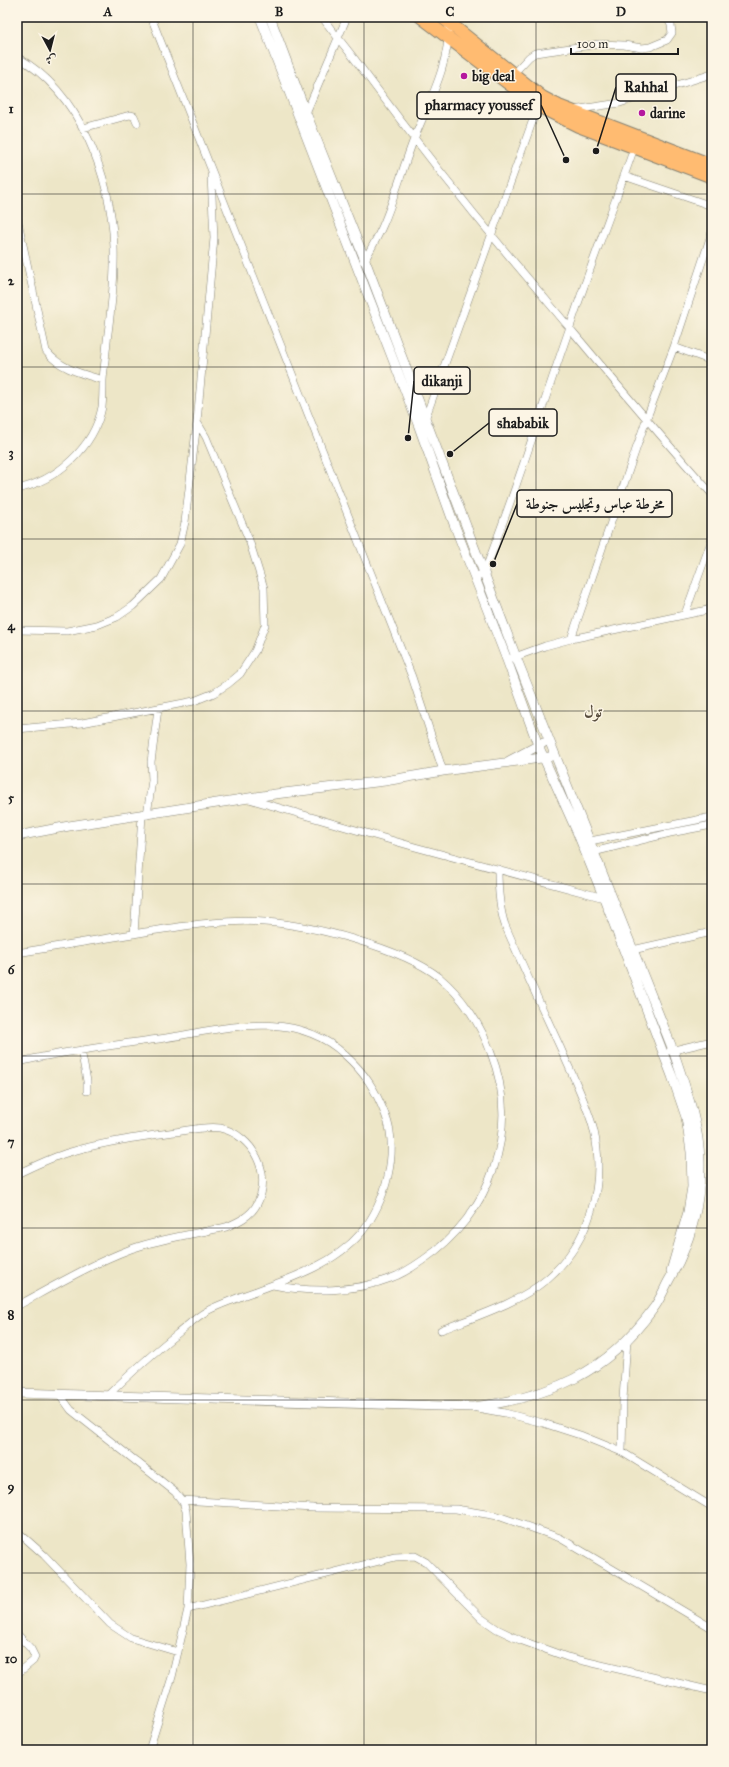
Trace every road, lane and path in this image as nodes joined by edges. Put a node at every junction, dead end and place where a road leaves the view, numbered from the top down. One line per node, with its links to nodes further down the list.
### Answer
1 (151, 17): 22 (street)
2 (260, 17): 16 (street)
3 (270, 17): 16 (street)
4 (322, 17): 9 (street)
5 (347, 17): 9 (street)
6 (421, 17): 10 (main road)
7 (667, 17): 12 (street)
8 (446, 20): 10 (street); 12 (main road)
9 (337, 38): 16 (street); 19 (street)
10 (449, 38): 14 (main road); 19 (street)
11 (17, 58): 18 (street)
12 (513, 74): 14 (main road)
13 (712, 74): 15 (street)
14 (540, 102): 15 (main road); 20 (main road); 28 (street)
15 (568, 110): 21 (main road)
16 (303, 115): 29 (street); 30 (street)
17 (137, 124): 18 (street)
18 (83, 128): 34 (street)
19 (414, 140): 28 (street); 29 (street)
20 (634, 148): 23 (street); 24 (main road)
21 (712, 165)
22 (210, 170): 36 (street); 58 (street)
23 (624, 176): 25 (street); 31 (street)
24 (712, 177)
25 (712, 206)
26 (17, 217): 34 (street)
27 (712, 232): 32 (street)
28 (490, 235): 31 (street); 37 (street)
29 (365, 260): 30 (street); 37 (street)
30 (356, 265): 37 (street)
31 (569, 328): 35 (street); 43 (street)
32 (674, 347): 33 (street); 35 (street)
33 (712, 361)
34 (103, 380): 38 (street)
35 (646, 420): 39 (street); 49 (street)
36 (197, 422): 48 (street); 51 (street)
37 (422, 423): 40 (street); 41 (street)
38 (17, 489)
39 (712, 494)
40 (460, 514): 41 (street); 43 (street)
41 (451, 518): 44 (street)
42 (712, 539): 46 (street)
43 (484, 573): 44 (street); 50 (street)
44 (475, 577): 50 (street)
45 (711, 609): 46 (street); 47 (street)
46 (685, 614): 49 (street)
47 (712, 621)
48 (17, 630)
49 (571, 639): 50 (street)
50 (512, 658): 53 (street); 54 (street)
51 (158, 709): 52 (street); 60 (street)
52 (17, 729)
53 (550, 740): 54 (street); 55 (street)
54 (538, 745): 56 (street); 57 (street)
55 (556, 755): 56 (street); 64 (street)
56 (544, 759): 57 (street); 65 (street)
57 (508, 762): 58 (street)
58 (443, 771): 59 (street)
59 (247, 798): 60 (street); 66 (street)
60 (145, 815): 63 (street); 69 (street)
61 (712, 817): 62 (street)
62 (707, 824): 64 (street); 65 (street)
63 (17, 836)
64 (590, 841): 65 (street)
65 (590, 853): 67 (street); 70 (street)
66 (498, 869): 67 (street); 82 (street)
67 (604, 898): 70 (street)
68 (712, 932): 70 (street)
69 (134, 934): 71 (street); 80 (street)
70 (629, 951): 74 (street); 75 (street)
71 (17, 953)
72 (712, 1041): 74 (street)
73 (81, 1050): 76 (street); 77 (street); 80 (street)
74 (672, 1050): 75 (street); 79 (street)
75 (664, 1054): 79 (street)
76 (17, 1063)
77 (86, 1091)
78 (17, 1174): 81 (street)
79 (669, 1280): 83 (street)
80 (273, 1285): 86 (street)
81 (17, 1306)
82 (441, 1330)
83 (627, 1340): 87 (street); 88 (street)
84 (17, 1393): 85 (street)
85 (60, 1395): 86 (street); 89 (street)
86 (107, 1396): 87 (street)
87 (473, 1407): 88 (street)
88 (622, 1452): 90 (street)
89 (181, 1500): 92 (street); 93 (street)
90 (712, 1507)
91 (17, 1531): 95 (street)
92 (188, 1609): 95 (street); 97 (street)
93 (712, 1628)
94 (17, 1634): 96 (street)
95 (178, 1652): 98 (street)
96 (17, 1674)
97 (712, 1691)
98 (149, 1750)

